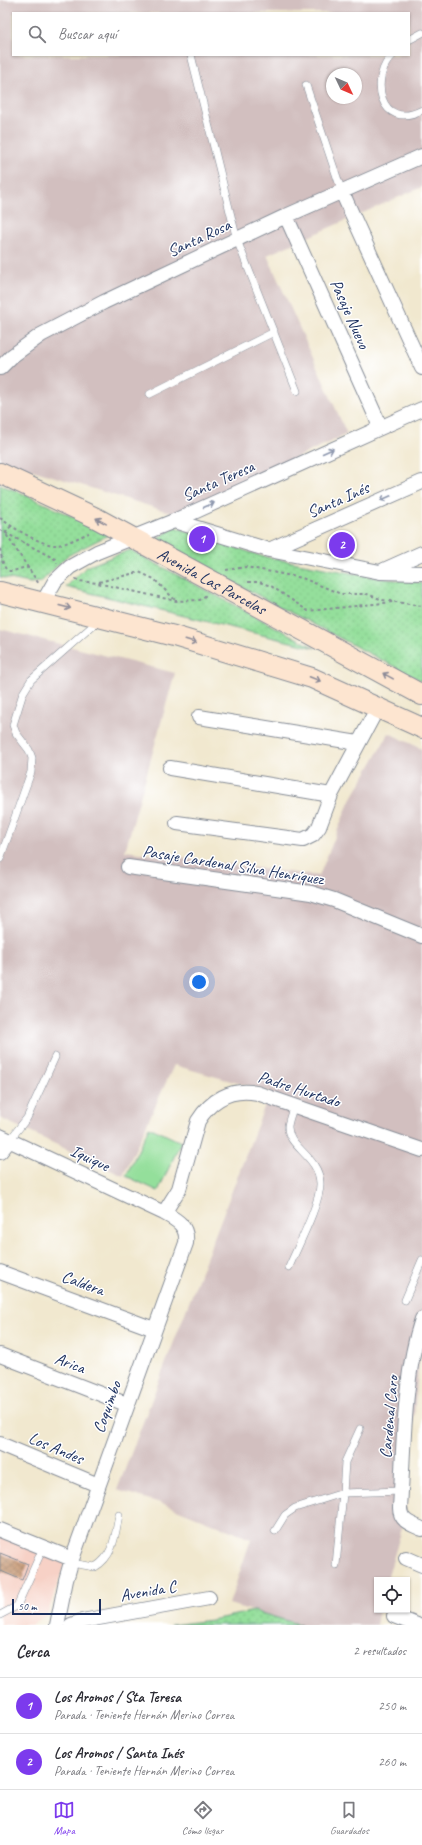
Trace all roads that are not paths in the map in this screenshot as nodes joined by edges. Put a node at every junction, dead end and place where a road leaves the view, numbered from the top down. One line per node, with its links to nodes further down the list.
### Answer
1 (422, 33): 2 (lane)
2 (410, 39)
3 (191, 56): 10 (lane)
4 (391, 56): 6 (lane)
5 (306, 85): 8 (lane)
6 (422, 110)
7 (422, 156): 8 (street, Santa Rosa)
8 (342, 192): 9 (street, Santa Rosa); 13 (street)
9 (286, 216): 10 (street, Santa Rosa); 17 (street, Pasaje Nuevo)
10 (237, 240): 11 (lane); 12 (street, Santa Rosa)
11 (274, 332): 14 (lane); 15 (lane)
12 (0, 368)
13 (422, 368)
14 (297, 391)
15 (150, 394)
16 (422, 409): 17 (street, Santa Teresa)
17 (380, 428): 20 (street, Santa Teresa, one-way to 17)
18 (0, 474): 21 (street, Avenida Las Parcelas, one-way to 18)
19 (422, 482): 22 (street, Santa Inés, one-way to 22)
20 (174, 520): 21 (street, Santa Teresa); 22 (street)
21 (132, 538): 27 (street, Santa Teresa); 29 (street, Avenida Las Parcelas, one-way to 21)
22 (268, 550): 24 (street)
23 (422, 553): 24 (street)
24 (380, 572): 25 (street)
25 (422, 573)
26 (0, 592): 27 (street)
27 (42, 595): 28 (street, one-way to 28)
28 (103, 617): 30 (street, one-way to 30); 37 (lane)
29 (422, 694)
30 (378, 707): 32 (street); 33 (street)
31 (199, 718): 33 (street)
32 (422, 728)
33 (358, 743): 35 (street)
34 (170, 768): 35 (street)
35 (331, 795): 36 (street)
36 (177, 823)
37 (0, 859)
38 (128, 867): 39 (street, Pasaje Cardenal Silva Henríquez)
39 (422, 936)
40 (55, 1057): 42 (lane)
41 (294, 1105): 43 (street, Padre Hurtado); 45 (street, Padre Hurtado); 47 (lane)
42 (5, 1139): 44 (street); 45 (street, Iquique)
43 (422, 1150)
44 (0, 1152)
45 (164, 1213): 51 (street, Coquimbo)
46 (422, 1260): 49 (lane)
47 (289, 1267)
48 (0, 1272): 51 (street, Caldera)
49 (405, 1300)
50 (422, 1319): 57 (street, Cardenal Caro)
51 (154, 1329): 53 (street, Coquimbo)
52 (0, 1355): 53 (street, Arica)
53 (126, 1404): 56 (street, Coquimbo)
54 (360, 1429): 58 (lane)
55 (0, 1444): 56 (street, Los Andes)
56 (98, 1485): 65 (street, Coquimbo)
57 (401, 1491): 58 (lane); 60 (street, Cardenal Caro)
58 (343, 1493): 62 (lane); 66 (lane)
59 (119, 1516): 65 (lane)
60 (422, 1529)
61 (0, 1530): 63 (street)
62 (275, 1531)
63 (43, 1548): 65 (street); 69 (lane)
64 (406, 1558): 67 (street)
65 (71, 1561): 71 (street, Coquimbo)
66 (336, 1565)
67 (422, 1565)
68 (209, 1598): 72 (street, Avenida C)
69 (0, 1615)
70 (394, 1616): 73 (street)
71 (57, 1625)
72 (71, 1625)
73 (417, 1625)

